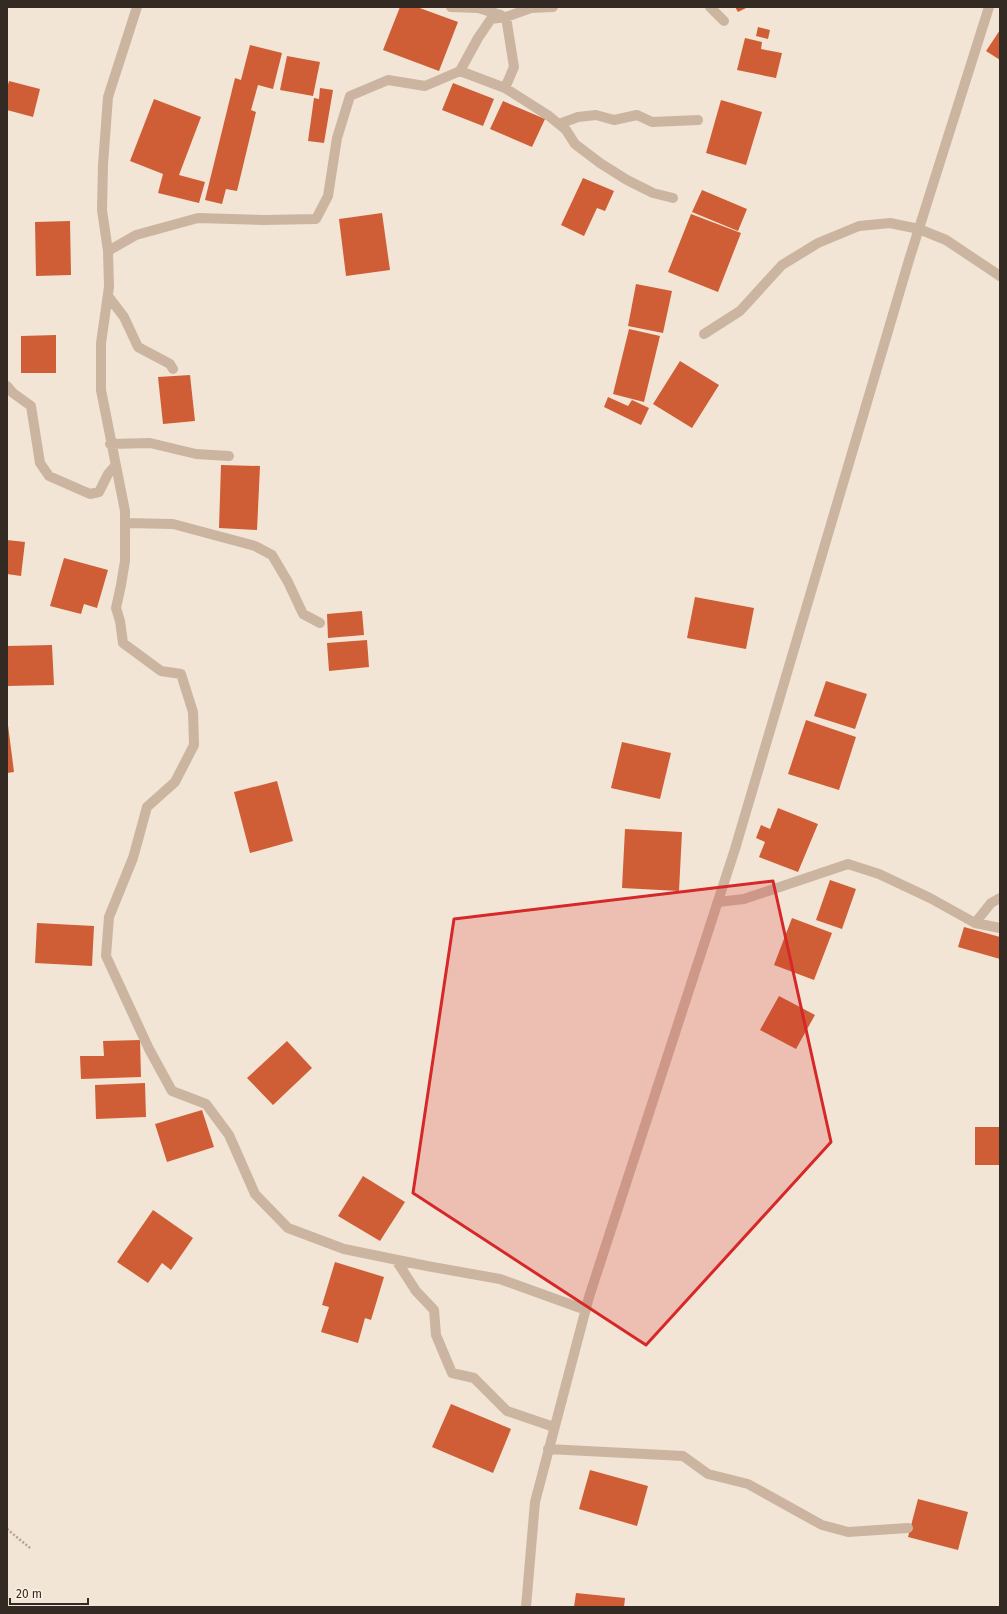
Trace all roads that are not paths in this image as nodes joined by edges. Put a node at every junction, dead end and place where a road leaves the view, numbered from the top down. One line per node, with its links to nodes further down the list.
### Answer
1 (137, 7): 14 (street)
2 (451, 7): 6 (street)
3 (553, 7): 6 (street)
4 (710, 7): 7 (street)
5 (989, 7): 13 (street)
6 (506, 17): 8 (street); 9 (street)
7 (724, 21)
8 (460, 71): 9 (street); 14 (street)
9 (505, 88): 11 (street)
10 (698, 120): 11 (street)
11 (559, 124): 12 (street)
12 (673, 198)
13 (919, 229): 15 (street); 17 (street); 26 (street)
14 (108, 250): 16 (street)
15 (1000, 276)
16 (108, 296): 18 (street); 20 (street)
17 (704, 334)
18 (173, 369)
19 (7, 386): 22 (street)
20 (110, 444): 21 (street); 22 (street)
21 (229, 456)
22 (115, 466): 23 (street)
23 (125, 523): 24 (street); 29 (street)
24 (320, 623)
25 (1000, 898): 27 (street)
26 (718, 902): 27 (street); 30 (street)
27 (975, 923): 28 (street)
28 (1000, 928)
29 (396, 1260): 30 (street); 31 (street)
30 (586, 1310): 31 (street)
31 (554, 1427): 32 (street)
32 (548, 1450): 33 (street); 34 (street)
33 (908, 1528)
34 (526, 1607)

